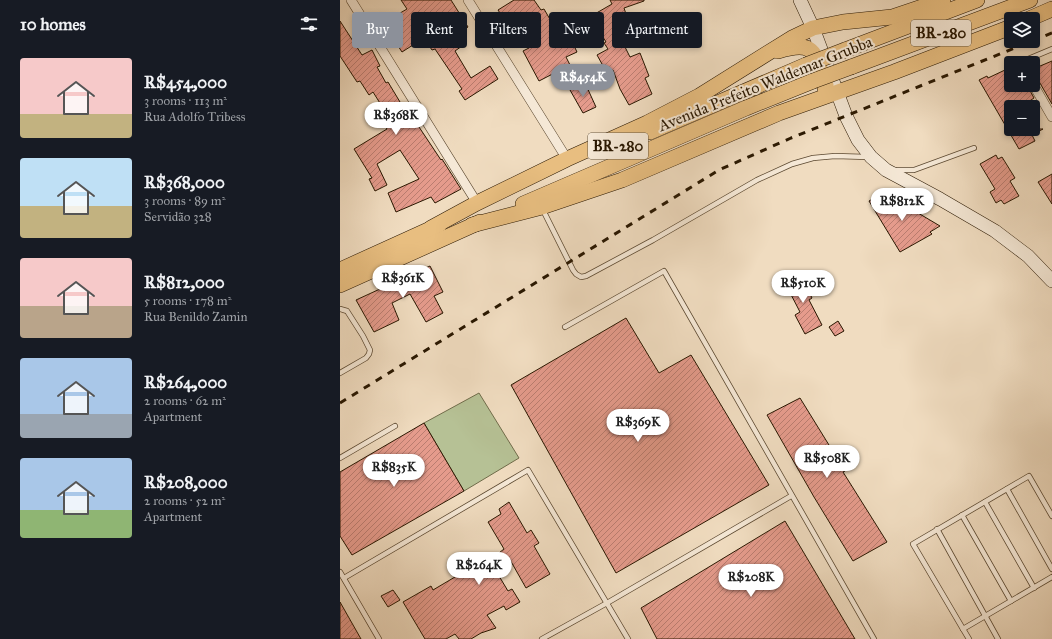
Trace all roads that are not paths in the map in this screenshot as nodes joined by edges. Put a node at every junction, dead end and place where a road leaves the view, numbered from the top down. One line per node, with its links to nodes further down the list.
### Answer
1 (351, 0): 22 (street)
2 (468, 0): 20 (street)
3 (800, 0): 9 (main road)
4 (943, 0): 9 (highway)
5 (977, 0): 25 (highway, Avenida Prefeito Waldemar Grubba / BR-280, bridge)
6 (1030, 0): 24 (highway, Avenida Prefeito Waldemar Grubba / BR-280, bridge)
7 (1052, 9): 8 (highway)
8 (1040, 14)
9 (813, 28): 13 (highway); 14 (main road)
10 (1004, 30): 14 (highway)
11 (1052, 50): 12 (lane)
12 (1038, 56)
13 (758, 60): 16 (highway); 20 (highway)
14 (837, 92): 16 (highway); 19 (main road)
15 (1037, 92): 17 (street)
16 (818, 99): 23 (highway)
17 (1052, 118)
18 (974, 148): 21 (lane)
19 (871, 157): 21 (main road); 23 (lane)
20 (567, 159): 22 (highway)
21 (886, 170): 27 (main road)
22 (477, 203): 25 (highway)
23 (542, 207): 24 (highway)
24 (472, 225): 28 (highway, Avenida Prefeito Waldemar Grubba / BR-280)
25 (431, 228): 26 (highway, Avenida Prefeito Waldemar Grubba / BR-280)
26 (340, 270)
27 (1052, 281)
28 (340, 285)
29 (340, 309): 31 (lane)
30 (565, 327): 35 (lane)
31 (340, 374)
32 (395, 426): 33 (lane)
33 (340, 458)
34 (1006, 489): 36 (lane); 38 (lane); 40 (lane)
35 (792, 496): 46 (lane); 52 (lane)
36 (985, 502): 37 (lane); 44 (lane)
37 (962, 515): 39 (lane); 45 (lane)
38 (1052, 516)
39 (937, 530): 47 (lane); 48 (lane)
40 (1052, 569)
41 (340, 572): 43 (lane)
42 (1052, 577): 44 (lane)
43 (344, 578): 46 (lane); 49 (lane)
44 (1034, 588): 45 (lane)
45 (1011, 601): 47 (lane)
46 (607, 603): 50 (lane); 51 (lane)
47 (986, 616): 48 (lane); 54 (lane)
48 (963, 629): 53 (lane)
49 (379, 639)
50 (542, 639)
51 (628, 639)
52 (874, 639)
53 (969, 639)
54 (998, 639)

